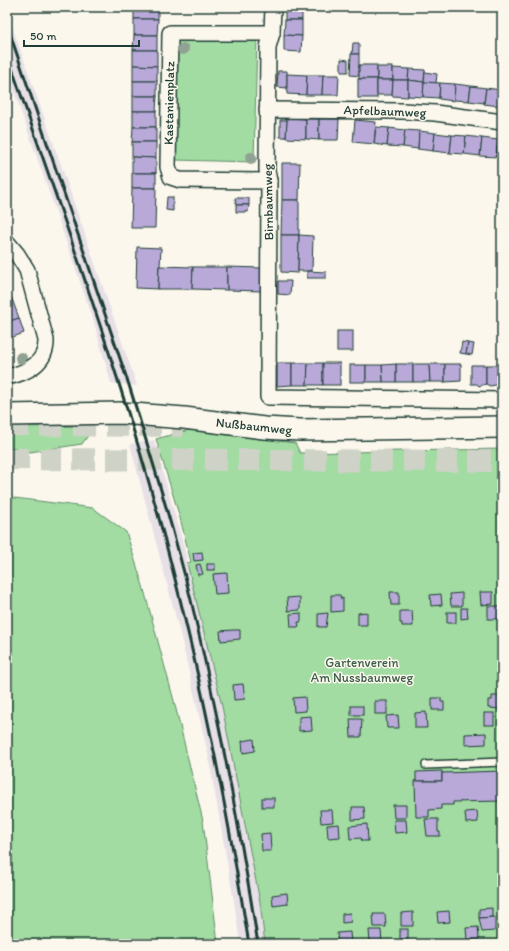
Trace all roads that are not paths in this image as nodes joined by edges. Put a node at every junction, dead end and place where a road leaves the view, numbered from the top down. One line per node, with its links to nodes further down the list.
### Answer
1 (273, 7): 2 (street, Birnbaumweg)
2 (272, 33): 3 (street, Birnbaumweg); 5 (street, Kastanienplatz)
3 (267, 110): 4 (street, Apfelbaumweg); 5 (street, Birnbaumweg)
4 (502, 122)
5 (269, 181): 8 (street, Birnbaumweg)
6 (7, 242): 7 (street)
7 (7, 377)
8 (502, 400)
9 (7, 415): 10 (street, Nußbaumweg)
10 (502, 428)
11 (502, 762): 12 (lane)
12 (426, 764)

